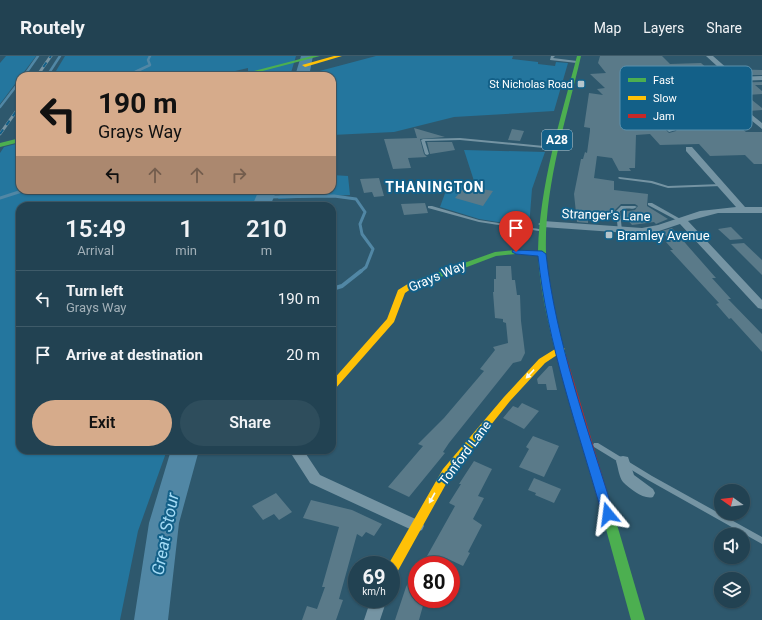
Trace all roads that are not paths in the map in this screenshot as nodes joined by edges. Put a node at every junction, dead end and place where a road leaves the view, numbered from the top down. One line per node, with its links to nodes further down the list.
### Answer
1 (340, 56): 4 (main road)
2 (552, 56): 5 (lane)
3 (709, 56): 6 (street)
4 (318, 58): 7 (main road)
5 (578, 59): 17 (main road, A28)
6 (720, 66)
7 (265, 72)
8 (752, 78): 9 (street)
9 (762, 78)
10 (752, 119): 11 (street)
11 (762, 127)
12 (16, 134): 14 (main road)
13 (0, 136): 14 (main road)
14 (10, 138): 15 (main road); 16 (main road)
15 (16, 139)
16 (0, 145)
17 (556, 148): 19 (lane); 28 (main road, A28)
18 (689, 149): 21 (street)
19 (427, 154)
20 (620, 178): 21 (lane)
21 (721, 185): 25 (street)
22 (650, 204): 27 (lane)
23 (430, 207): 28 (lane)
24 (635, 207): 29 (lane)
25 (742, 210): 26 (street, Stranger's Lane); 27 (street, Stranger's Lane)
26 (762, 210)
27 (683, 221): 29 (street, Stranger's Lane); 31 (street)
28 (542, 227): 29 (street, Stranger's Lane); 30 (main road, A28)
29 (620, 231)
30 (542, 254): 32 (main road, A28); 33 (main road, Grays Way)
31 (762, 306)
32 (560, 349): 34 (main road, A28); 38 (main road, Tonford Lane, one-way to 38)
33 (336, 382)
34 (587, 439): 36 (lane); 43 (main road, A28)
35 (299, 454): 38 (street)
36 (622, 461): 37 (street); 39 (lane)
37 (648, 493)
38 (417, 526): 40 (main road, Tonford Lane)
39 (762, 541)
40 (400, 556)
41 (376, 608): 42 (street)
42 (372, 620)
43 (638, 620)

